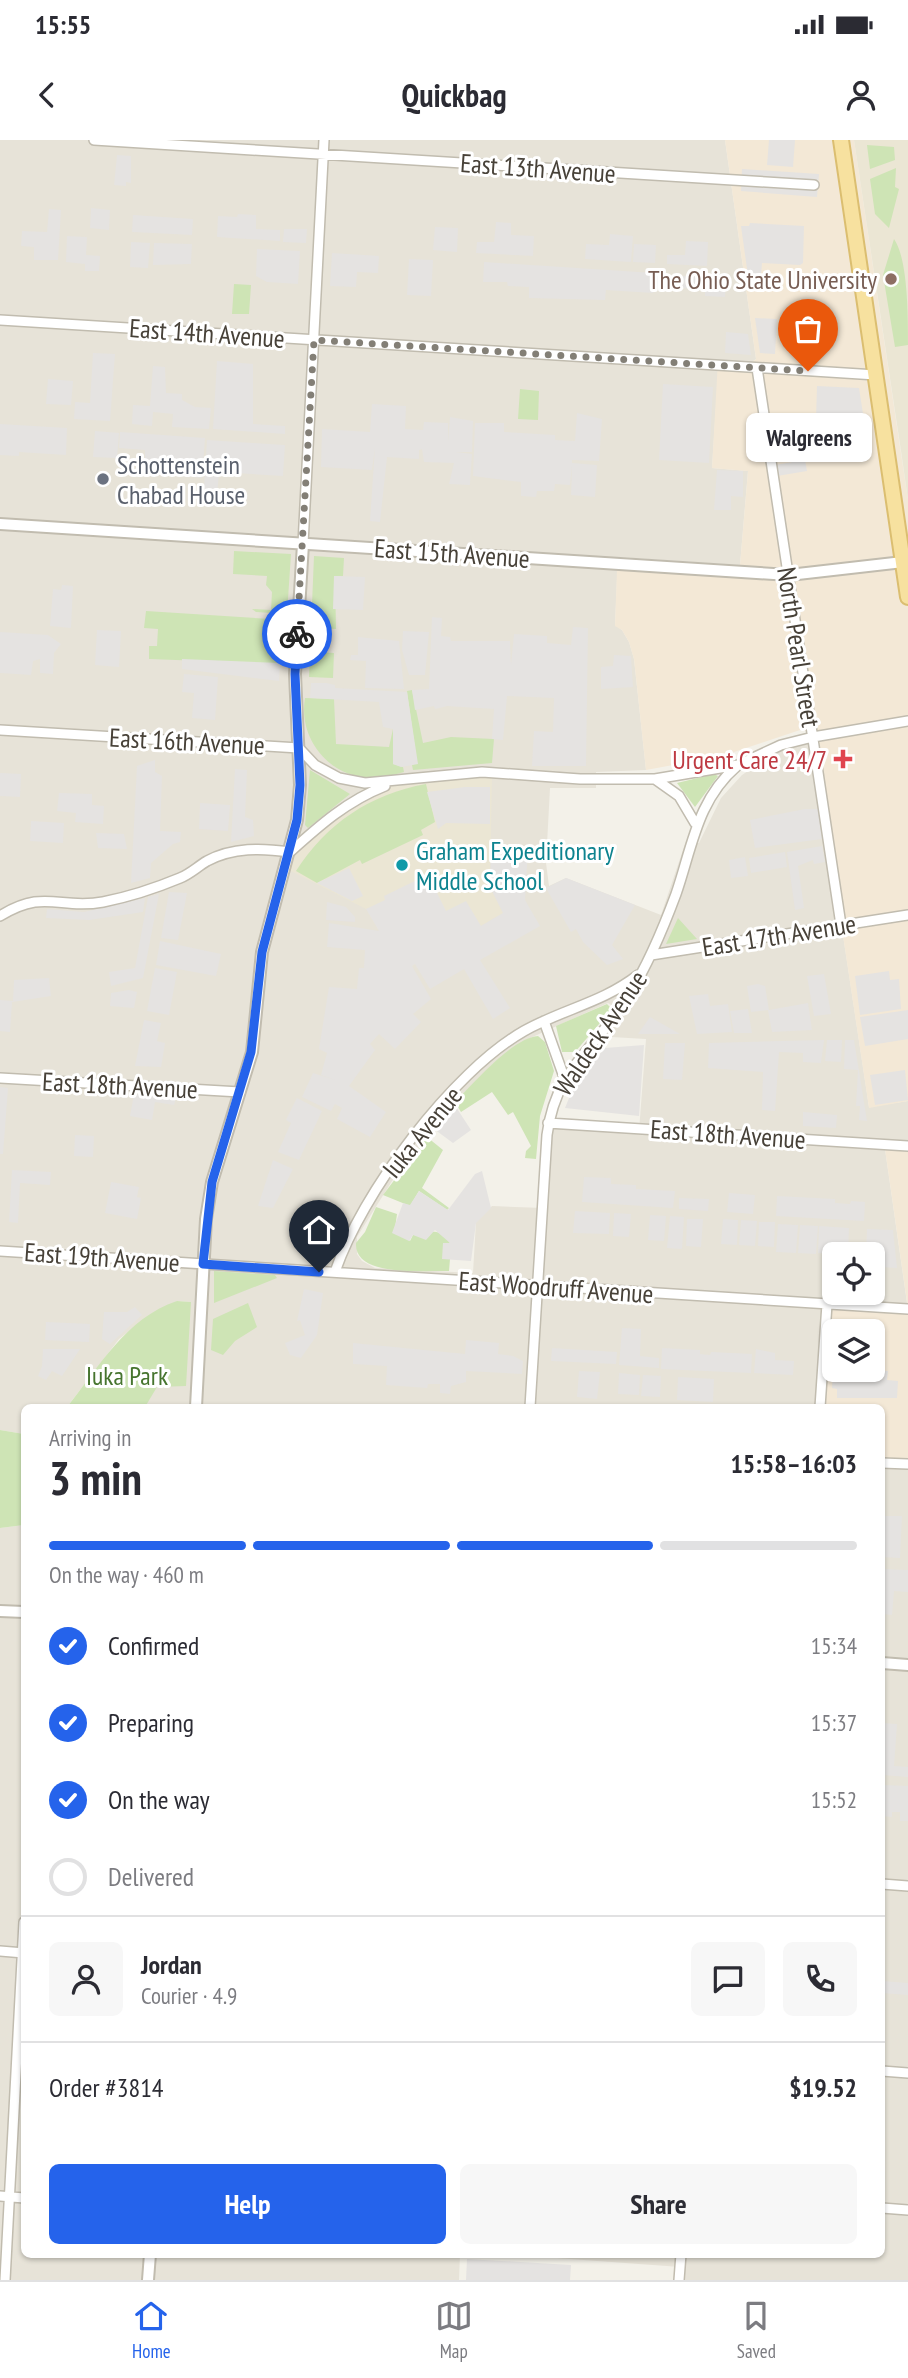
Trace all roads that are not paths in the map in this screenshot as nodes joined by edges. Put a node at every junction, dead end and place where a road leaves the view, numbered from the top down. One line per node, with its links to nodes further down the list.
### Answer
1 (94, 140): 4 (street, East 13th Avenue)
2 (324, 140): 4 (street)
3 (841, 140): 9 (main road)
4 (323, 155): 5 (street, East 13th Avenue); 7 (street)
5 (814, 186)
6 (0, 320): 7 (street, East 14th Avenue)
7 (314, 340): 8 (street, East 14th Avenue); 11 (street)
8 (757, 368): 9 (street, East 14th Avenue); 13 (street, North Pearl Street)
9 (876, 375): 12 (main road)
10 (0, 524): 11 (street, East 15th Avenue)
11 (303, 544): 13 (street, East 15th Avenue); 18 (street)
12 (903, 562): 13 (street, East 15th Avenue); 14 (main road)
13 (789, 575): 17 (street, North Pearl Street)
14 (908, 597)
15 (908, 722): 17 (street, East 16th Avenue)
16 (0, 730): 18 (street, East 16th Avenue)
17 (813, 737): 19 (street, East 16th Avenue); 26 (street, North Pearl Street)
18 (299, 748): 21 (street, East 16th Avenue); 23 (street)
19 (738, 765): 20 (street, East 16th Avenue); 22 (street, Waldeck Avenue)
20 (655, 779): 21 (street, East 16th Avenue); 22 (street)
21 (393, 783): 23 (street)
22 (695, 823): 27 (street, Waldeck Avenue)
23 (290, 852): 25 (street); 32 (street)
24 (908, 915): 26 (street, East 17th Avenue)
25 (0, 916)
26 (841, 925): 27 (street, East 17th Avenue)
27 (651, 955): 28 (street, Waldeck Avenue)
28 (643, 971): 29 (street, Iuka Avenue); 30 (street, Waldeck Avenue)
29 (544, 1021): 30 (street); 37 (street, Iuka Avenue)
30 (564, 1077): 33 (street, Waldeck Avenue)
31 (0, 1078): 32 (street, East 18th Avenue)
32 (240, 1092): 36 (street)
33 (548, 1123): 34 (street, East 18th Avenue); 38 (street, Waldeck Avenue)
34 (908, 1146)
35 (0, 1251): 36 (street, East 19th Avenue)
36 (203, 1264): 37 (street, East Woodruff Avenue); 43 (street)
37 (335, 1272): 38 (street, East Woodruff Avenue)
38 (538, 1285): 39 (street, East Woodruff Avenue); 44 (street, Waldeck Avenue)
39 (822, 1304)
40 (827, 1305): 45 (street)
41 (843, 1305): 42 (street, East Woodruff Avenue)
42 (908, 1309)
43 (196, 1404)
44 (530, 1404)
45 (820, 1404)
46 (885, 1463): 47 (street)
47 (908, 1464)
48 (0, 1611): 49 (street)
49 (21, 1612)
50 (885, 1663): 51 (street)
51 (908, 1665)
52 (885, 1884): 53 (street)
53 (908, 1886)
54 (0, 1951): 55 (street)
55 (21, 1953)
56 (21, 1991): 59 (street)
57 (885, 2071): 58 (street)
58 (908, 2073)
59 (5, 2196): 64 (street)
60 (885, 2208): 61 (street)
61 (908, 2210)
62 (150, 2258): 65 (street)
63 (681, 2258): 66 (street)
64 (5, 2280)
65 (148, 2280)
66 (680, 2280)

